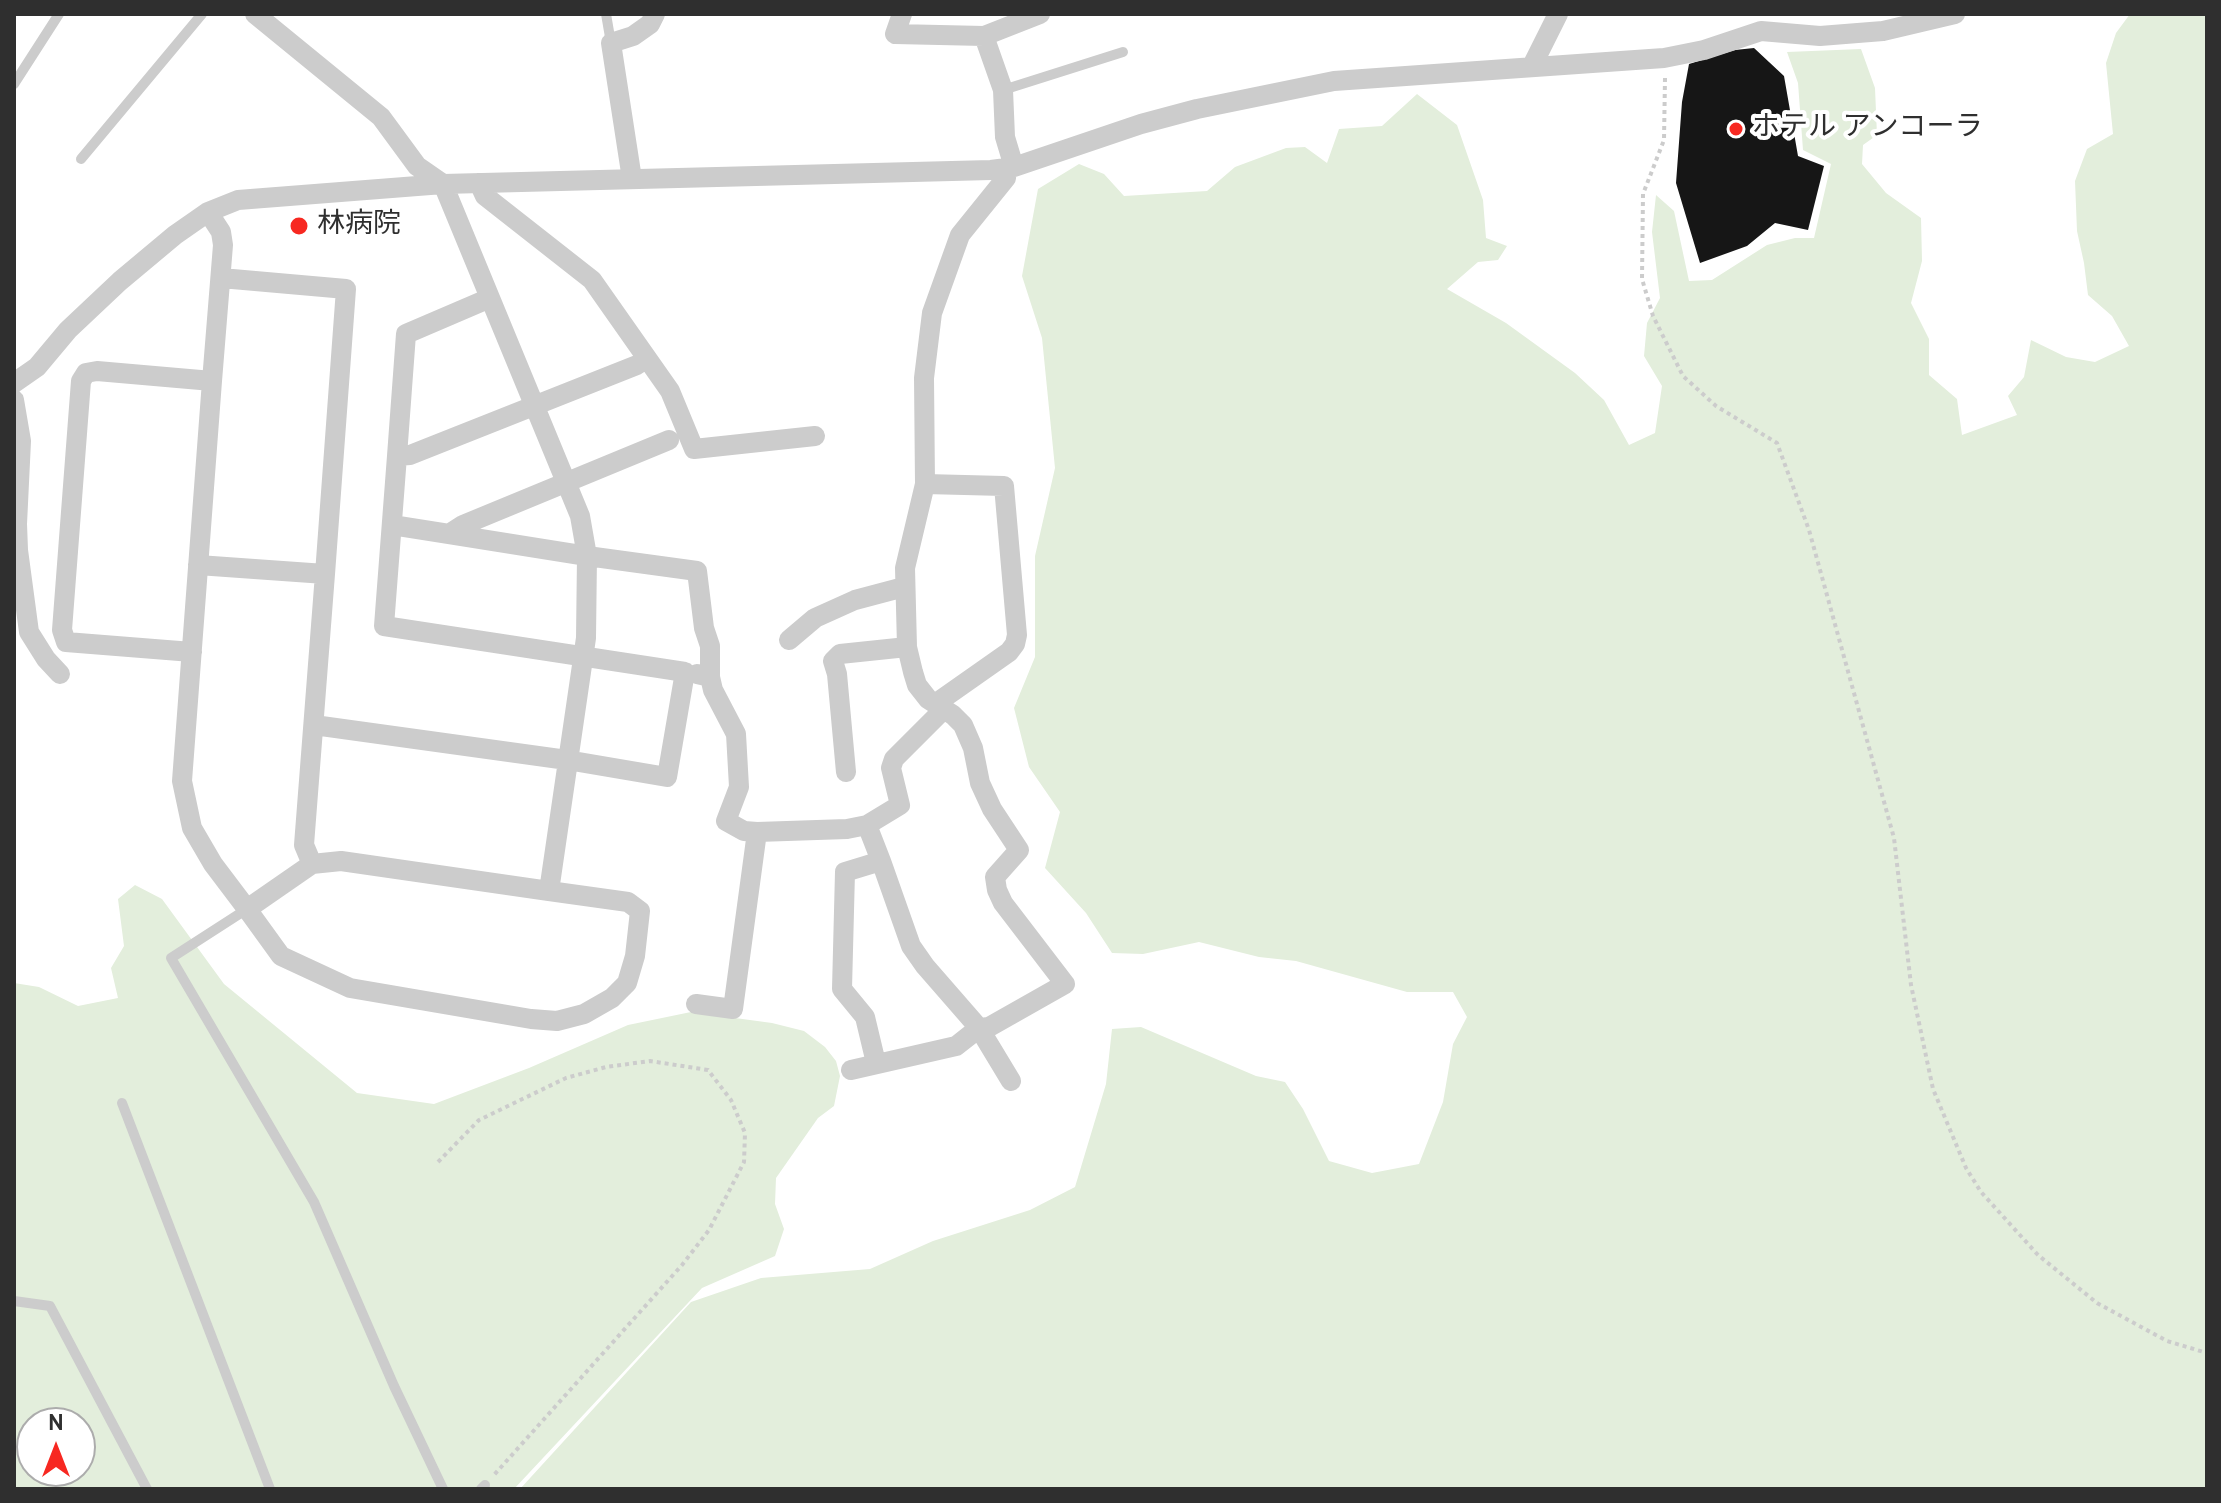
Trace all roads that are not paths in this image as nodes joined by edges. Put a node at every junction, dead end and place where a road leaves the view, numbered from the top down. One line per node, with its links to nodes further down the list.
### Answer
1 (59, 14): 14 (lane)
2 (202, 14): 16 (lane)
3 (255, 14): 20 (street)
4 (606, 14): 11 (lane)
5 (655, 14): 11 (street)
6 (902, 14): 10 (street)
7 (1040, 14): 10 (street)
8 (1558, 14): 13 (street)
9 (1955, 14): 13 (street)
10 (984, 36): 15 (street)
11 (611, 43): 18 (street)
12 (1123, 52): 15 (lane)
13 (1532, 66): 17 (street)
14 (14, 84)
15 (1003, 90): 17 (street)
16 (81, 159)
17 (1010, 167): 18 (street); 33 (street)
18 (632, 179): 19 (street)
19 (479, 183): 20 (street); 29 (street)
20 (443, 184): 21 (street); 23 (street)
21 (208, 212): 22 (street); 26 (street)
22 (221, 278): 25 (street); 38 (street)
23 (490, 298): 28 (street); 31 (street)
24 (637, 365): 28 (street)
25 (212, 381): 37 (street); 42 (street)
26 (14, 383)
27 (14, 400): 45 (street)
28 (534, 405): 31 (street); 32 (street)
29 (815, 436)
30 (669, 440): 32 (street)
31 (397, 456): 34 (street)
32 (566, 483): 35 (street); 36 (street)
33 (925, 484): 39 (street); 47 (street)
34 (392, 525): 35 (street); 43 (street)
35 (449, 534): 36 (street)
36 (587, 556): 43 (street); 46 (street)
37 (198, 565): 38 (street); 42 (street)
38 (325, 574): 48 (street)
39 (904, 587): 40 (street); 41 (street)
40 (789, 640)
41 (907, 647): 47 (street); 50 (street)
42 (192, 652): 56 (street)
43 (582, 656): 44 (street); 49 (street)
44 (685, 672): 46 (street); 49 (street)
45 (60, 674)
46 (710, 677): 52 (street)
47 (939, 707): 51 (street); 58 (street)
48 (314, 725): 49 (street); 54 (street)
49 (567, 760): 55 (street)
50 (846, 772)
51 (867, 825): 52 (street); 53 (street)
52 (757, 832): 57 (street)
53 (881, 861): 58 (street); 59 (street)
54 (312, 864): 55 (street); 56 (street)
55 (549, 891): 56 (street)
56 (247, 909): 66 (lane)
57 (696, 1004)
58 (979, 1028): 59 (street); 61 (street)
59 (876, 1063): 60 (street)
60 (851, 1070)
61 (1011, 1081)
62 (122, 1103): 65 (lane)
63 (14, 1301): 64 (lane)
64 (147, 1489)
65 (270, 1489)
66 (443, 1489)

